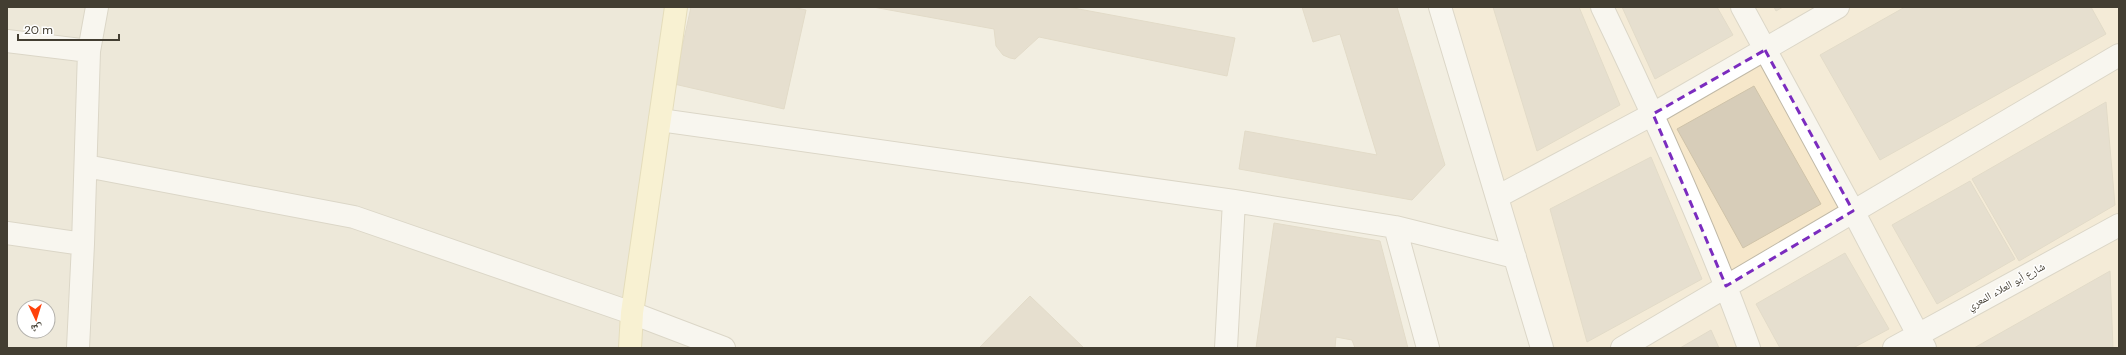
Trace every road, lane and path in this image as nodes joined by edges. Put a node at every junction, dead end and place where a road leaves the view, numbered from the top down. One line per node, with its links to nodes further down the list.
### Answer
1 (97, 7): 9 (street)
2 (676, 7): 12 (street)
3 (1440, 7): 14 (street)
4 (1602, 7): 11 (street)
5 (1742, 7): 8 (street)
6 (1838, 7): 8 (street)
7 (7, 41): 9 (street)
8 (1765, 50): 11 (street); 16 (street)
9 (89, 51): 13 (street)
10 (2119, 55): 16 (street)
11 (1653, 114): 14 (street); 22 (street)
12 (660, 120): 15 (street); 23 (street)
13 (86, 166): 20 (street); 23 (street)
14 (1497, 197): 21 (street)
15 (1234, 201): 18 (street); 28 (street)
16 (1853, 211): 22 (street); 24 (street)
17 (2119, 225): 24 (street, شارع أبو العلاء المعري)
18 (1395, 227): 21 (street); 29 (street)
19 (7, 234): 20 (street)
20 (84, 244): 25 (street)
21 (1515, 257): 30 (street)
22 (1726, 286): 31 (street); 32 (street)
23 (632, 313): 26 (street); 27 (street)
24 (1922, 342): 33 (street, شارع أبو العلاء المعري)
25 (78, 348)
26 (630, 348)
27 (724, 348)
28 (1226, 348)
29 (1428, 348)
30 (1542, 348)
31 (1622, 348)
32 (1749, 348)
33 (1894, 348)

